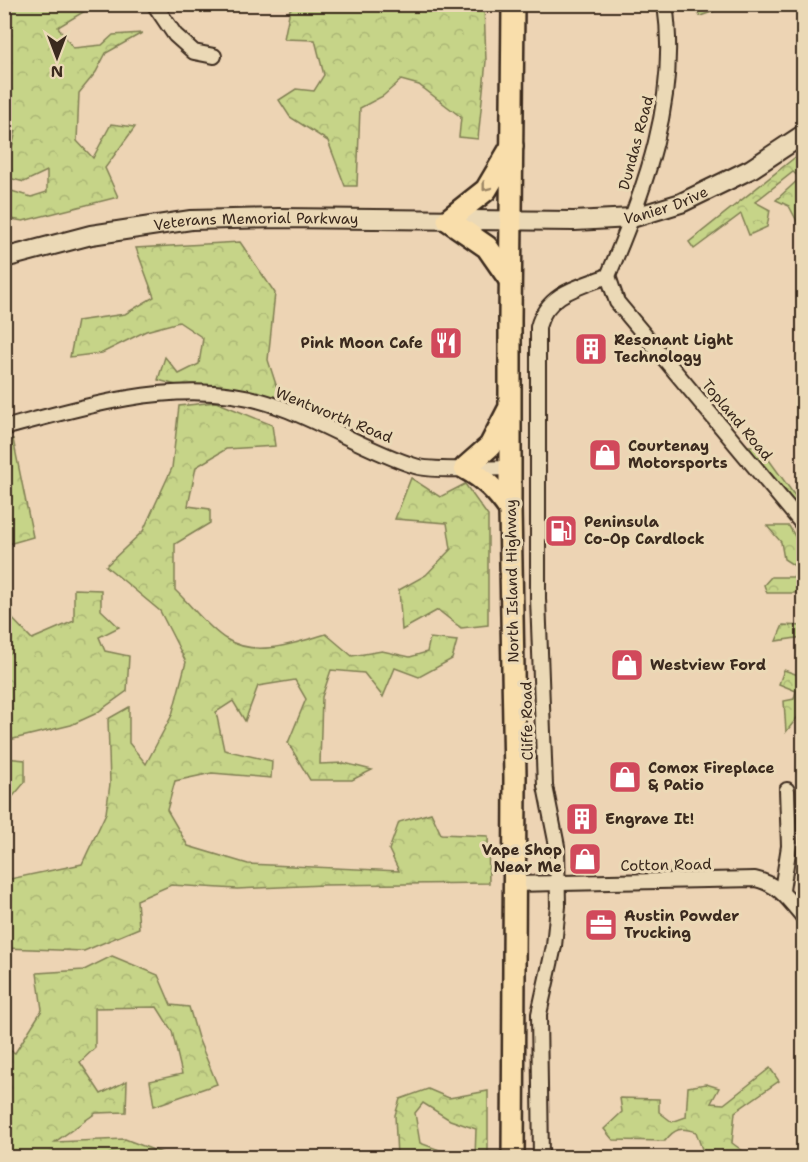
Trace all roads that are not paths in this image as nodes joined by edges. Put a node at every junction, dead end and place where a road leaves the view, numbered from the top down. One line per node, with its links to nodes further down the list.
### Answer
1 (154, 4): 4 (street)
2 (513, 4): 6 (main road, North Island Highway)
3 (665, 4): 7 (street, Dundas Road)
4 (214, 56)
5 (804, 134): 7 (main road, Vanier Drive)
6 (512, 145): 8 (main road, one-way to 8); 9 (main road, North Island Highway)
7 (632, 218): 9 (main road, Vanier Drive); 11 (street)
8 (448, 220): 9 (main road, Veterans Memorial Parkway); 10 (main road, Veterans Memorial Parkway); 12 (main road)
9 (511, 221): 12 (main road, North Island Highway)
10 (4, 258)
11 (608, 276): 18 (street, Topland Road); 21 (street, Cliffe Road)
12 (510, 280): 13 (main road, North Island Highway)
13 (510, 407): 15 (main road); 16 (main road, North Island Highway)
14 (4, 428): 15 (street, Wentworth Road)
15 (465, 468): 16 (street, Wentworth Road); 17 (main road)
16 (511, 468): 17 (main road, North Island Highway)
17 (510, 510): 20 (main road, North Island Highway)
18 (804, 526)
19 (787, 790): 22 (street)
20 (513, 884): 21 (street, Cotton Road); 24 (main road, North Island Highway)
21 (557, 884): 22 (street, Cotton Road); 25 (street, Cliffe Road)
22 (782, 890): 23 (street)
23 (804, 918)
24 (513, 1158)
25 (541, 1158)

